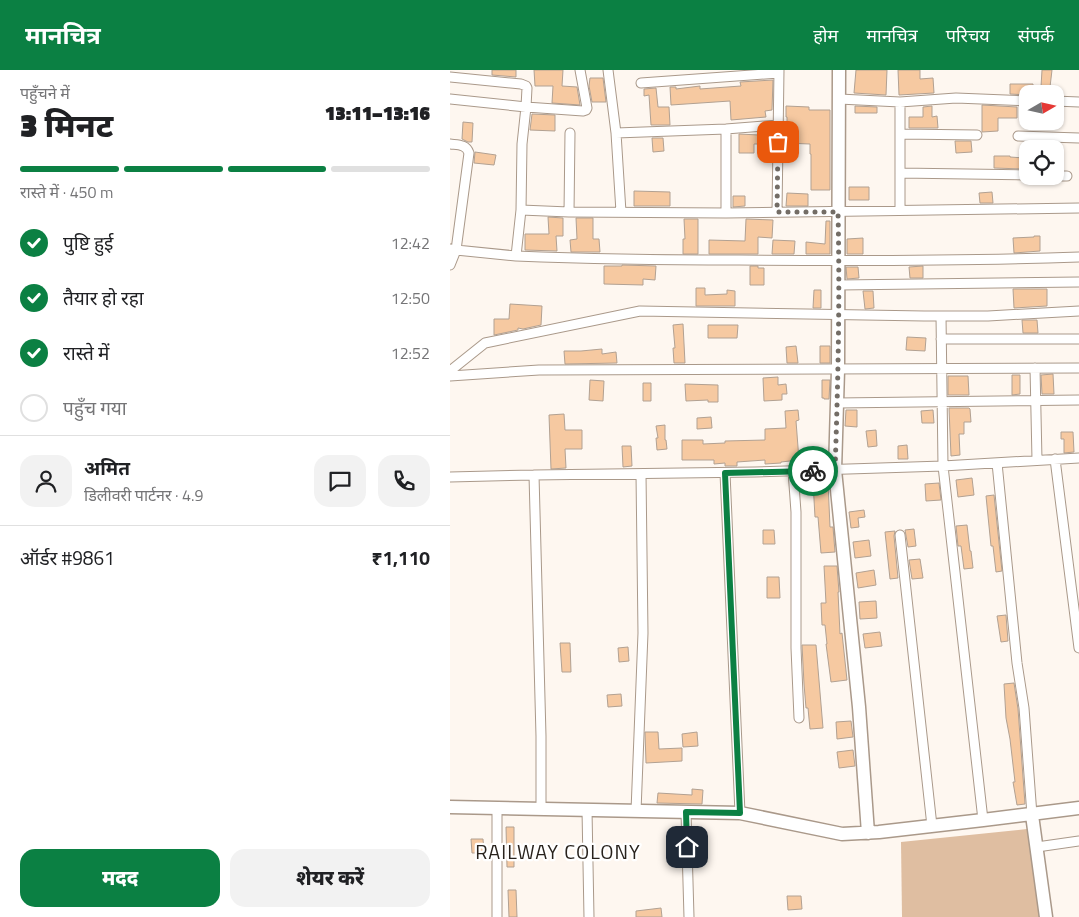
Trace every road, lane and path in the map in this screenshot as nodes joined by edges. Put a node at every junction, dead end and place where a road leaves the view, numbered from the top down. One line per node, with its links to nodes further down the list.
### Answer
1 (580, 70): 13 (street)
2 (608, 70): 17 (street)
3 (839, 70): 8 (street)
4 (779, 72): 6 (street); 14 (street)
5 (450, 77): 13 (street)
6 (641, 83)
7 (450, 99): 13 (street)
8 (839, 99): 11 (street); 31 (street)
9 (1019, 100): 11 (street)
10 (1064, 101): 12 (street)
11 (900, 102): 18 (street)
12 (1079, 102)
13 (526, 107): 26 (street)
14 (778, 125): 15 (street); 30 (street)
15 (726, 129): 17 (street); 32 (street)
16 (570, 133): 28 (street)
17 (616, 134): 29 (street)
18 (901, 134): 19 (street); 23 (street)
19 (977, 135)
20 (1018, 136): 21 (street)
21 (1079, 138)
22 (450, 144): 33 (street)
23 (900, 173): 24 (street); 27 (street)
24 (1019, 175)
25 (1079, 208): 27 (street)
26 (521, 210): 28 (street); 34 (street)
27 (900, 210): 31 (street)
28 (569, 212): 29 (street)
29 (621, 212): 32 (street)
30 (777, 212): 31 (street); 32 (street)
31 (838, 212): 36 (street)
32 (726, 213)
33 (453, 249): 34 (street); 37 (street)
34 (516, 256): 36 (street)
35 (1079, 256): 36 (street)
36 (839, 261): 39 (street)
37 (450, 265)
38 (1079, 282): 39 (street)
39 (839, 286): 41 (street)
40 (1079, 311): 42 (street)
41 (838, 315): 42 (street); 48 (street); 49 (street)
42 (942, 316): 43 (street)
43 (941, 339): 44 (street); 47 (street)
44 (1079, 340)
45 (1035, 368): 46 (street); 47 (street); 51 (street)
46 (1079, 368)
47 (942, 369): 48 (street); 53 (street)
48 (838, 370): 50 (street); 54 (street)
49 (450, 371)
50 (450, 376)
51 (1035, 400): 52 (street); 53 (street); 57 (street)
52 (1079, 400)
53 (943, 402): 54 (street); 59 (street)
54 (837, 403): 60 (street)
55 (1079, 458): 56 (street)
56 (1054, 459): 57 (street); 67 (street)
57 (1037, 460): 58 (street)
58 (997, 463): 59 (street); 77 (street)
59 (943, 466): 60 (street); 78 (street)
60 (835, 470): 61 (street); 80 (street)
61 (793, 471): 62 (street); 68 (street)
62 (725, 473): 63 (street); 76 (street)
63 (641, 474): 64 (street); 74 (street)
64 (534, 475): 65 (street); 72 (street)
65 (450, 477)
66 (900, 535): 79 (street)
67 (1079, 648)
68 (799, 718)
69 (450, 807): 70 (street)
70 (497, 808): 72 (street); 83 (street)
71 (1079, 808): 77 (street)
72 (541, 809): 73 (street)
73 (587, 810): 74 (street); 84 (street)
74 (636, 811): 75 (street)
75 (686, 812): 76 (street); 85 (street)
76 (740, 813): 80 (street)
77 (1032, 815): 78 (street); 82 (street)
78 (983, 820): 79 (street)
79 (932, 826): 80 (street)
80 (868, 833)
81 (1079, 841): 82 (street)
82 (1037, 847): 86 (street)
83 (497, 917)
84 (589, 917)
85 (690, 917)
86 (1046, 917)

